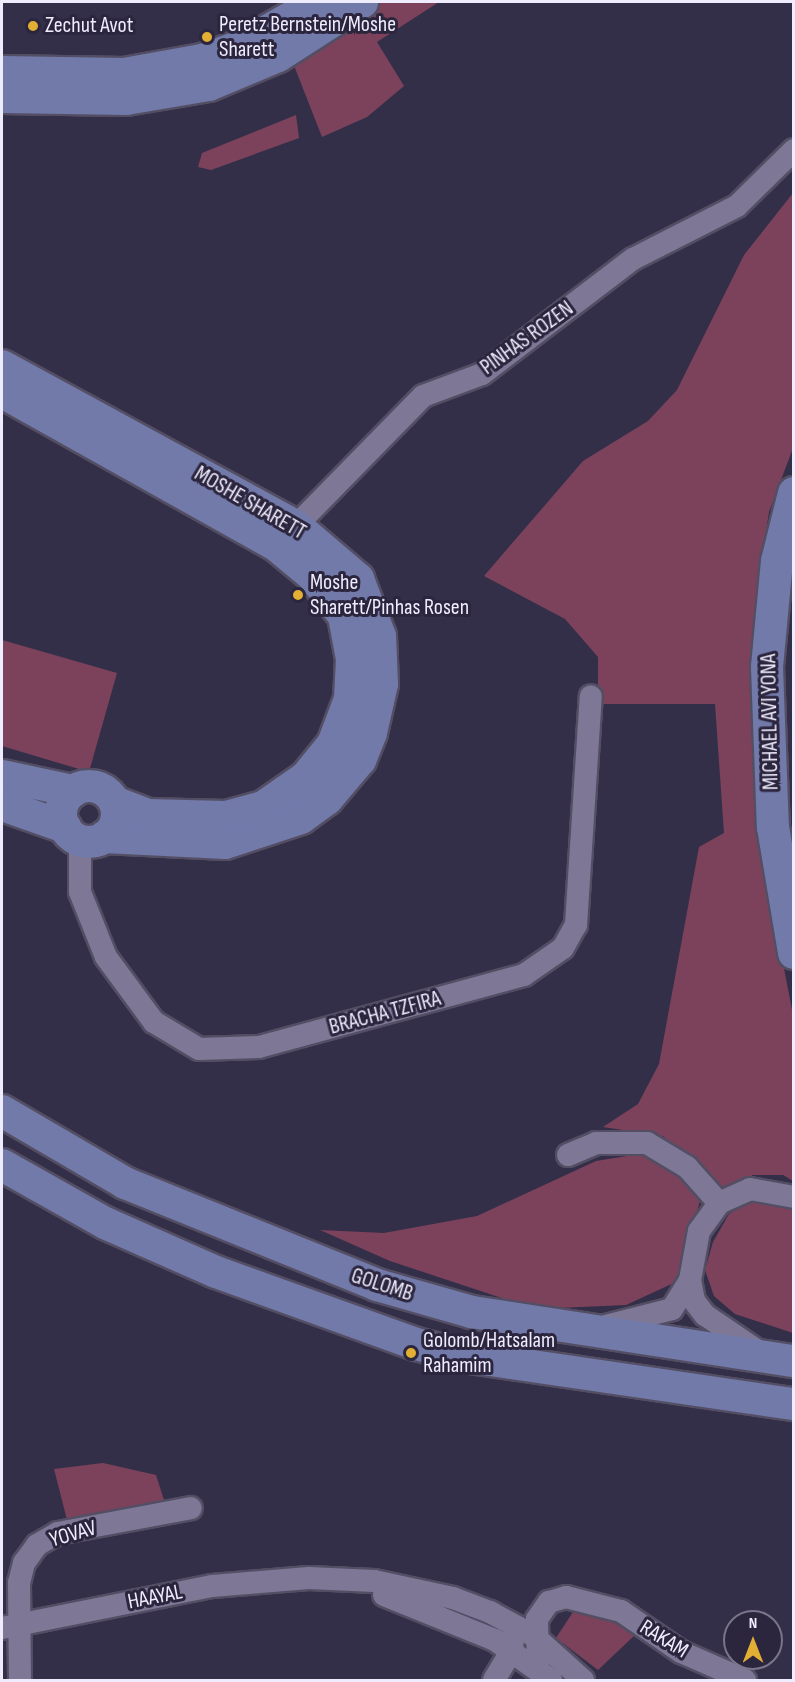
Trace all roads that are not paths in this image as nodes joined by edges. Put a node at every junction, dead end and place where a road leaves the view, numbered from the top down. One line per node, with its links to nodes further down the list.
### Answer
1 (318, 2): 3 (street)
2 (362, 2): 4 (street)
3 (2, 72)
4 (2, 97)
5 (794, 150): 9 (street, PINHAS ROZEN)
6 (2, 366): 9 (street, MOSHE SHARETT)
7 (2, 392): 9 (street, MOSHE SHARETT)
8 (794, 493): 18 (street, MICHAEL AVI YONA)
9 (287, 536): 14 (street, MOSHE SHARETT); 17 (street, MOSHE SHARETT)
10 (794, 598): 16 (street, MICHAEL AVI YONA)
11 (591, 696): 17 (street, BRACHA TZFIRA)
12 (2, 776): 13 (street)
13 (74, 790): 14 (street); 17 (street)
14 (114, 802): 17 (street)
15 (2, 805): 17 (street, MOSHE SHARETT)
16 (794, 819)
17 (83, 835)
18 (794, 953)
19 (2, 1111): 25 (street, GOLOMB)
20 (568, 1155): 23 (street)
21 (2, 1165): 27 (street, GOLOMB)
22 (794, 1197): 23 (street)
23 (719, 1203): 24 (street)
24 (690, 1280): 25 (street); 26 (street)
25 (578, 1329): 26 (street, GOLOMB)
26 (781, 1359)
27 (794, 1404)
28 (191, 1508): 30 (street, YOVAV)
29 (309, 1578): 30 (street, HAAYAL); 31 (street, HAAYAL); 31 (street, HAAYAL)
30 (11, 1625): 33 (street, YOVAV)
31 (514, 1642): 32 (street, HAAYAL); 34 (street); 36 (street, HAAYAL); 37 (street, RAKAM)
32 (543, 1673): 35 (street)
33 (20, 1680)
34 (494, 1680)
35 (505, 1680)
36 (583, 1680)
37 (745, 1680)

